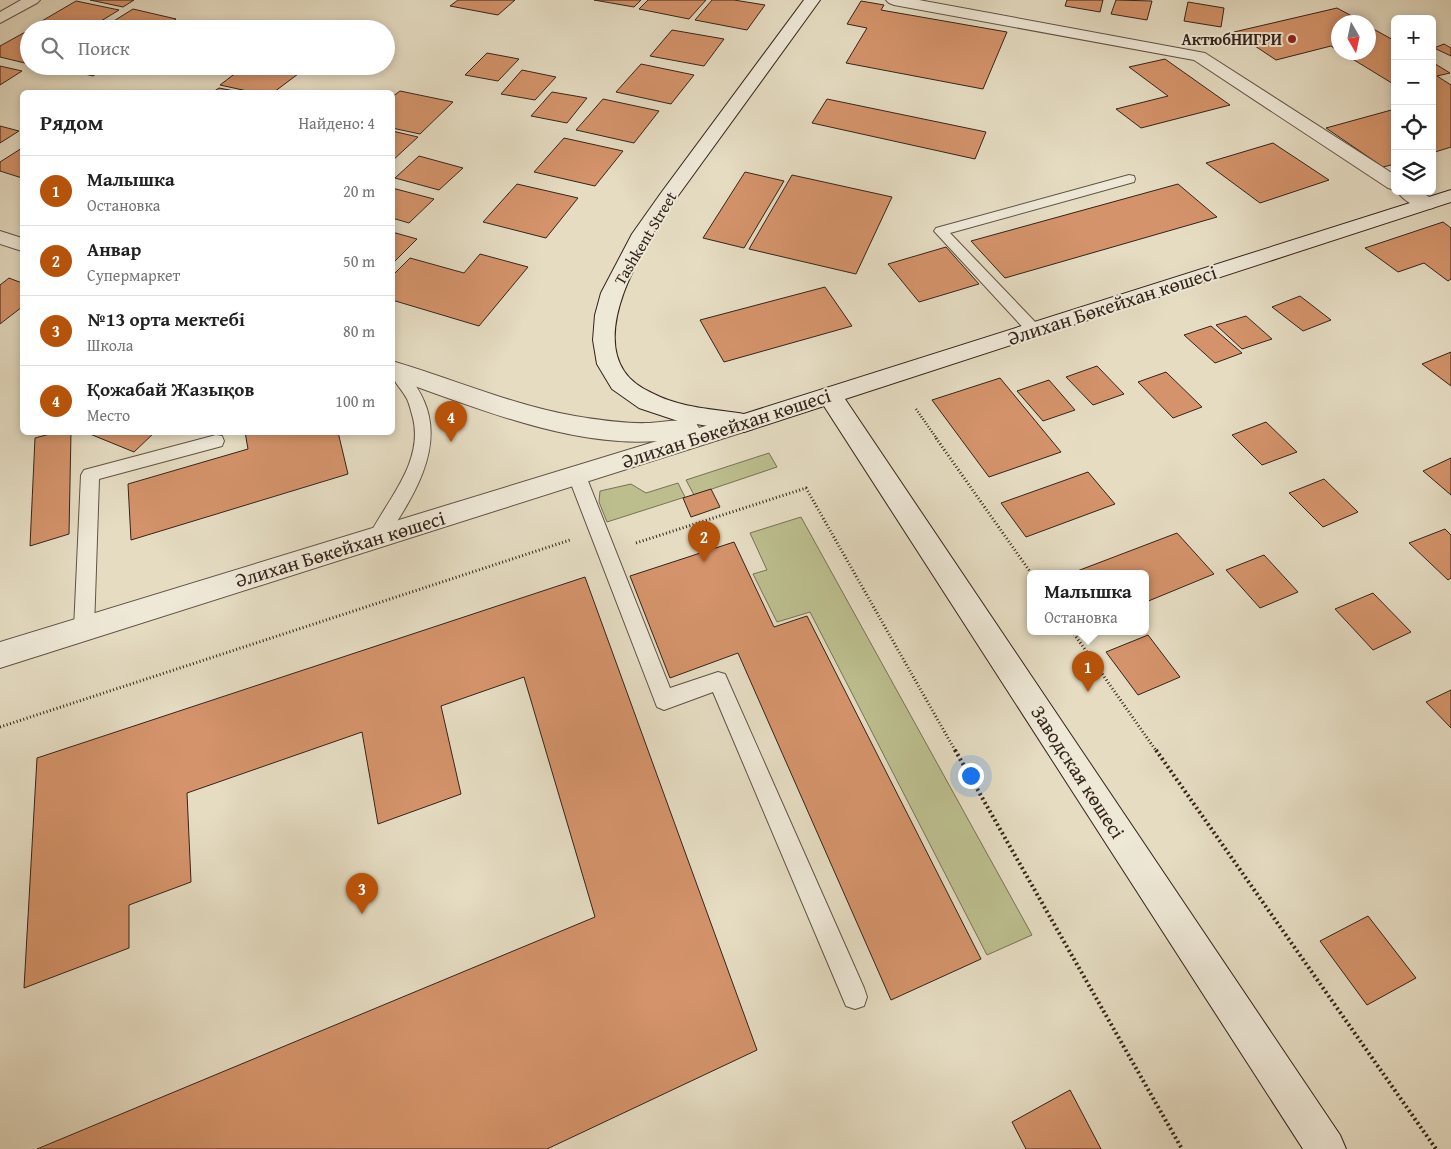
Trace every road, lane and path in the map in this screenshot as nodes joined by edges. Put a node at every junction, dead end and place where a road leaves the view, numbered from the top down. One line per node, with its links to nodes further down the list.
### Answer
1 (32, 0): 4 (street)
2 (812, 0): 17 (street, Tashkent Street)
3 (894, 0): 6 (street)
4 (0, 18)
5 (1129, 179): 12 (lane)
6 (1391, 181)
7 (1412, 195): 9 (street)
8 (1451, 196): 9 (street, Әлихан Бөкейхан көшесі)
9 (1426, 204): 12 (street, Әлихан Бөкейхан көшесі)
10 (0, 237): 11 (street)
11 (20, 244)
12 (1034, 330): 15 (street, Әлихан Бөкейхан көшесі)
13 (395, 370): 17 (street)
14 (395, 371): 21 (lane)
15 (830, 396): 17 (street, Әлихан Бөкейхан көшесі); 30 (street, Заводская көшесі)
16 (916, 409): 23 (path)
17 (744, 423): 19 (street, Әлихан Бөкейхан көшесі)
18 (216, 442): 24 (lane)
19 (577, 476): 20 (lane); 21 (street, Әлихан Бөкейхан көшесі)
20 (599, 531): 22 (lane); 27 (path)
21 (377, 538): 24 (street, Әлихан Бөкейхан көшесі)
22 (607, 552): 28 (lane); 29 (path)
23 (1029, 570)
24 (84, 629): 26 (street, Әлихан Бөкейхан көшесі)
25 (1075, 635): 31 (path)
26 (0, 655)
27 (0, 727)
28 (855, 997)
29 (1182, 1149)
30 (1326, 1149)
31 (1436, 1149)

